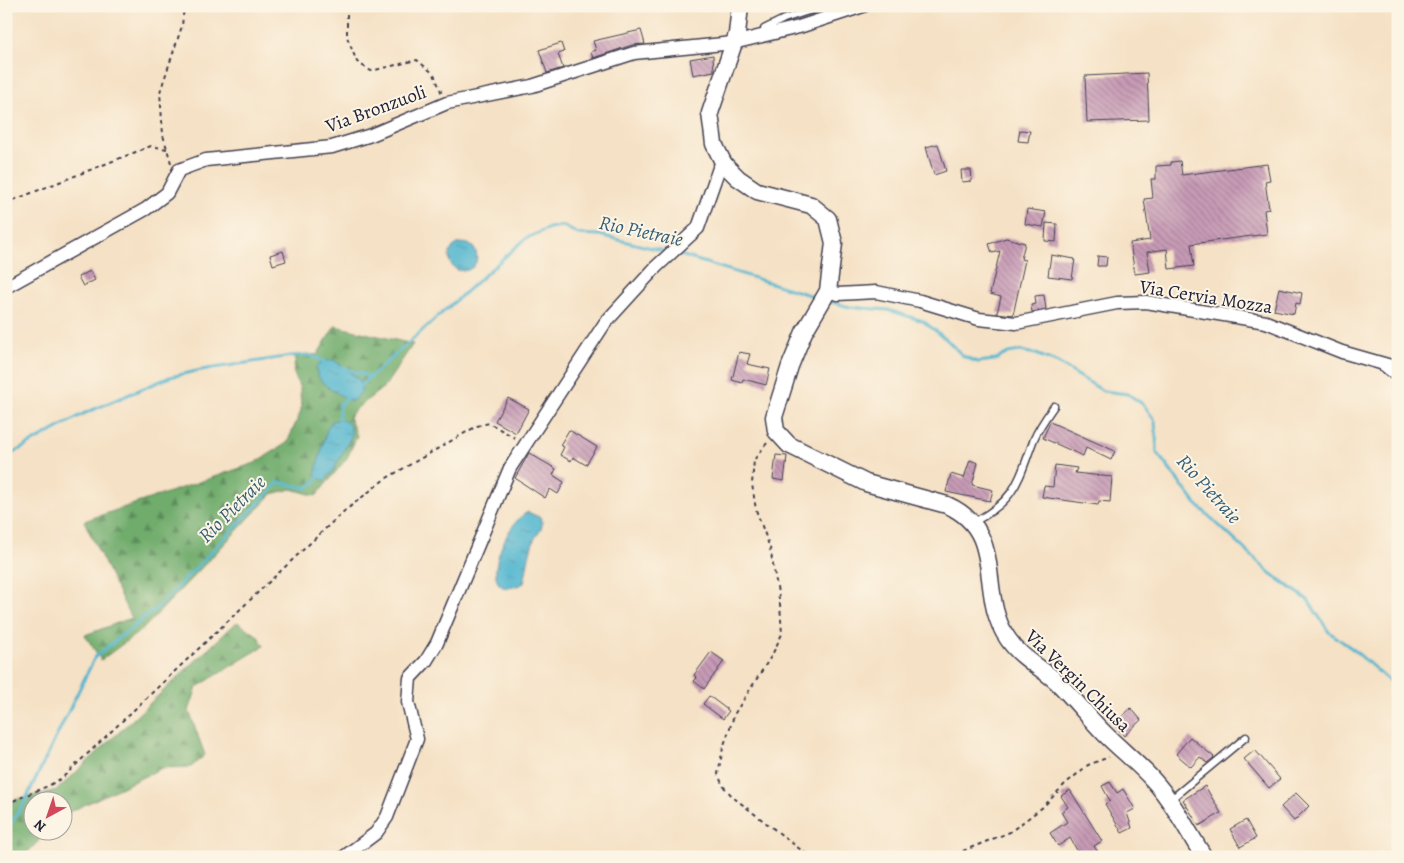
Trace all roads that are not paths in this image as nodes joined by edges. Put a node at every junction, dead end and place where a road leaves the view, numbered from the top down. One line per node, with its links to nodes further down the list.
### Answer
1 (740, 6): 5 (street)
2 (824, 6): 4 (lane)
3 (863, 6): 4 (street, Via Bronzuoli)
4 (764, 35): 5 (street, Via Bronzuoli)
5 (733, 43): 6 (street); 7 (street, Via Bronzuoli)
6 (724, 164): 8 (street); 16 (street)
7 (6, 287)
8 (828, 291): 9 (street, Via Cervia Mozza); 13 (street, Via Vergin Chiusa)
9 (1373, 360): 10 (street, Via Cervia Mozza); 11 (lane)
10 (1398, 368)
11 (1398, 380)
12 (1054, 406): 13 (lane)
13 (974, 522): 15 (street, Via Vergin Chiusa)
14 (1246, 737): 15 (lane)
15 (1169, 800): 17 (street, Via Vergin Chiusa)
16 (344, 857)
17 (1204, 857)

